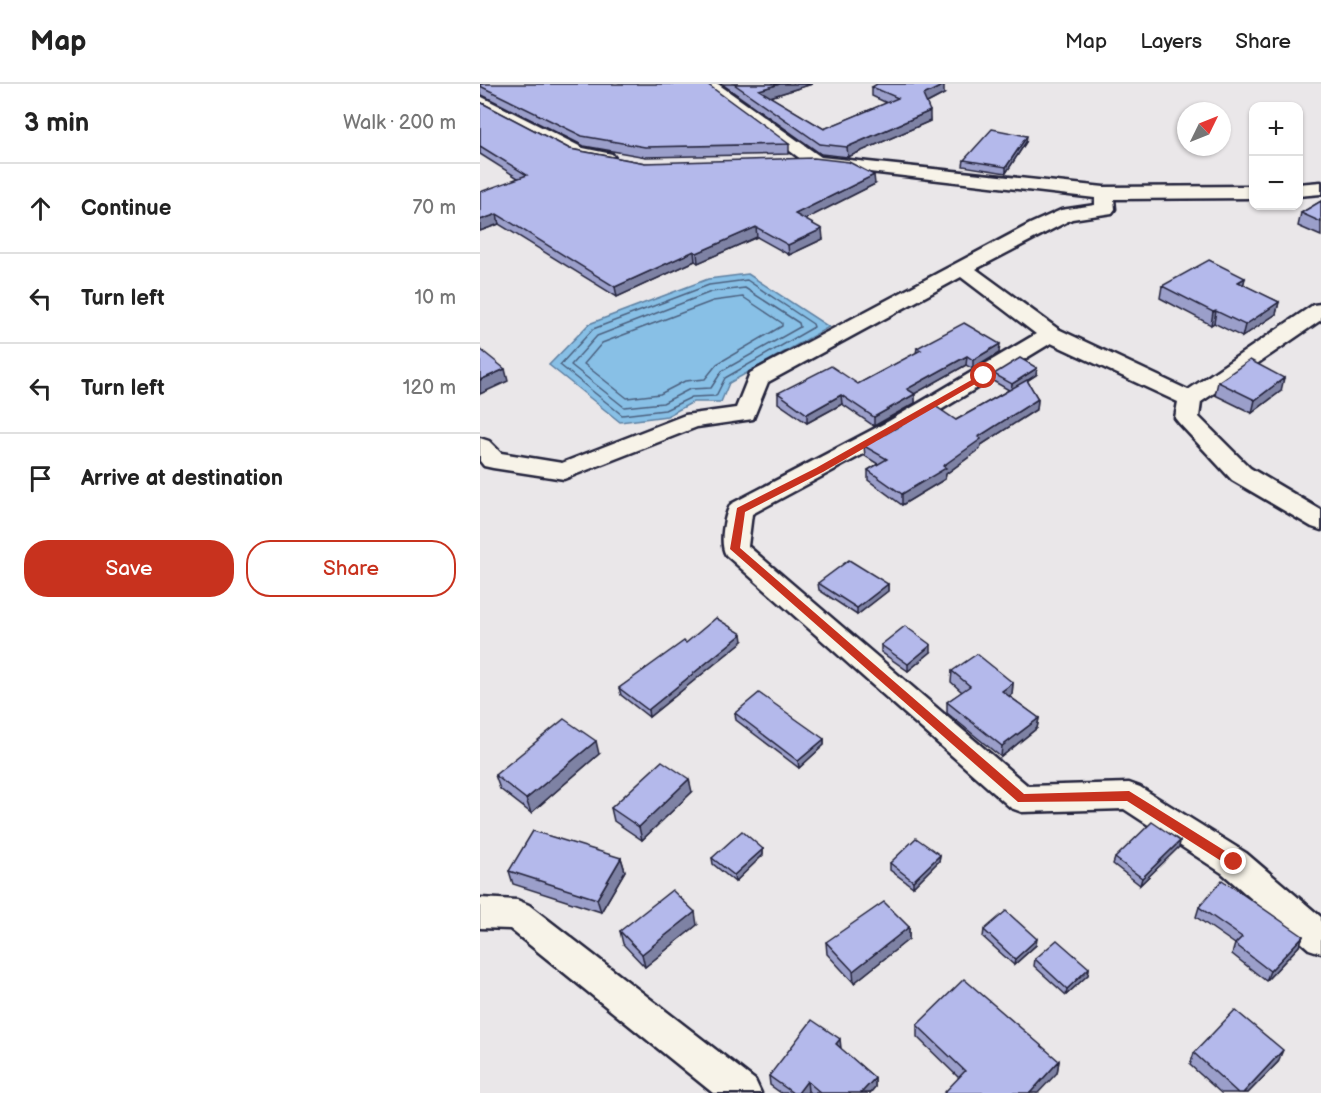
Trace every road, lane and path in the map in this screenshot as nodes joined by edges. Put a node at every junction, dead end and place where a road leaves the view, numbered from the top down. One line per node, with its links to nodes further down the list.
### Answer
1 (707, 84): 4 (street)
2 (480, 101): 3 (street)
3 (623, 161)
4 (815, 161): 5 (street); 7 (street)
5 (781, 162)
6 (1249, 192): 7 (street)
7 (1104, 194): 8 (street)
8 (962, 268): 10 (street); 12 (street)
9 (1321, 310): 11 (street)
10 (1050, 334): 11 (street); 15 (street)
11 (1190, 399): 13 (street)
12 (480, 446)
13 (1321, 520)
14 (480, 913): 16 (street)
15 (1321, 938)
16 (742, 1093)

